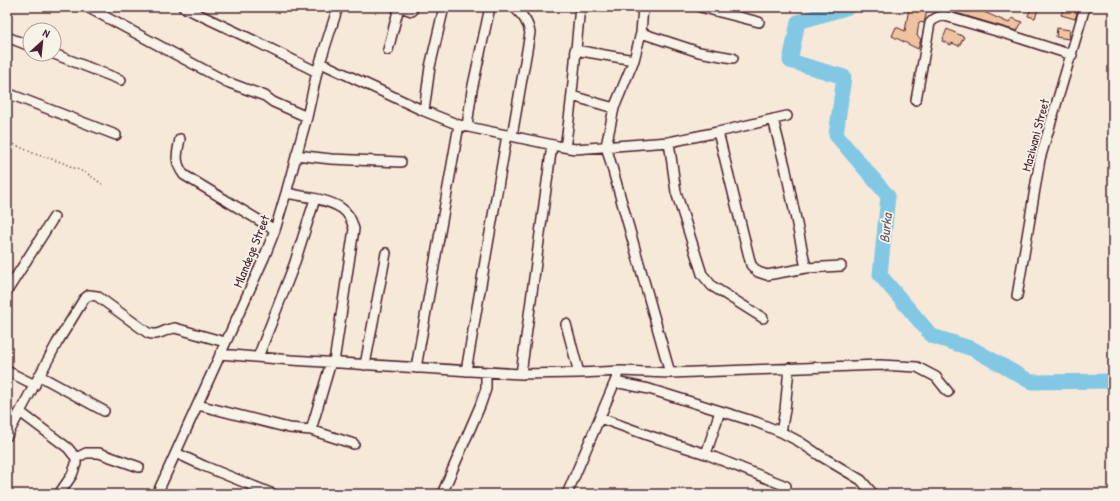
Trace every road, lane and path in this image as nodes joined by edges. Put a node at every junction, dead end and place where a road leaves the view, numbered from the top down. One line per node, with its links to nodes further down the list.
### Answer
1 (88, 7): 32 (street)
2 (183, 7): 24 (street)
3 (338, 7): 23 (street, Mlandege Street)
4 (400, 7): 12 (street); 17 (street)
5 (444, 7): 30 (street)
6 (490, 7): 34 (street)
7 (514, 7): 37 (street)
8 (580, 7): 18 (street)
9 (643, 7): 14 (street)
10 (700, 7): 13 (street)
11 (1085, 7): 19 (street, Maziwani Street)
12 (412, 11)
13 (759, 22)
14 (641, 33): 21 (street); 22 (street)
15 (7, 37): 16 (street)
16 (22, 43)
17 (388, 50)
18 (576, 50): 22 (street); 27 (street)
19 (1072, 55): 28 (street); 55 (street, Maziwani Street)
20 (62, 57): 25 (street)
21 (733, 58)
22 (634, 60): 29 (street)
23 (321, 63): 24 (street, Mlandege Street); 30 (street)
24 (317, 72): 32 (street, Mlandege Street)
25 (121, 80)
26 (7, 93): 36 (street)
27 (572, 96): 29 (street); 43 (street)
28 (916, 100)
29 (614, 108): 42 (street)
30 (424, 111): 34 (street)
31 (788, 116): 33 (street)
32 (307, 117): 44 (street, Mlandege Street)
33 (773, 119): 35 (street); 53 (street)
34 (463, 126): 37 (street); 63 (street)
35 (718, 132): 40 (street); 53 (street)
36 (116, 136)
37 (509, 136): 41 (street); 67 (street)
38 (180, 139): 50 (street)
39 (7, 141): 46 (path)
40 (669, 142): 42 (street); 56 (street)
41 (552, 145): 43 (street); 71 (street)
42 (606, 146): 43 (street); 70 (street)
43 (565, 147)
44 (296, 155): 45 (street); 47 (street, Mlandege Street)
45 (401, 162)
46 (102, 184)
47 (286, 193): 48 (street); 50 (street, Mlandege Street)
48 (316, 199): 60 (street); 61 (street)
49 (54, 217): 54 (street)
50 (275, 230): 58 (street, Mlandege Street)
51 (386, 253): 62 (street)
52 (841, 266): 53 (street)
53 (806, 268)
54 (7, 291)
55 (1017, 296)
56 (763, 318)
57 (566, 324): 69 (street)
58 (225, 342): 59 (street, Mlandege Street); 72 (street)
59 (220, 354): 60 (street); 76 (street, Mlandege Street)
60 (258, 357): 61 (street)
61 (333, 362): 62 (street); 81 (street)
62 (365, 365): 63 (street)
63 (416, 368): 67 (street)
64 (789, 368): 70 (street); 75 (street); 82 (street)
65 (621, 370): 69 (street); 70 (street); 73 (street)
66 (7, 371): 74 (street)
67 (466, 371): 68 (street)
68 (486, 372): 71 (street); 93 (street)
69 (579, 373): 71 (street)
70 (670, 373)
71 (521, 374)
72 (40, 376): 74 (street); 77 (street)
73 (615, 382): 78 (street); 80 (street)
74 (35, 385): 79 (street)
75 (948, 392)
76 (198, 405): 81 (street); 85 (street, Mlandege Street)
77 (104, 411)
78 (720, 411): 82 (street); 86 (street)
79 (20, 412): 83 (street); 87 (street)
80 (600, 418): 86 (street); 94 (street)
81 (311, 430): 84 (street)
82 (781, 432): 95 (street)
83 (7, 436)
84 (354, 444)
85 (176, 453): 91 (street, Mlandege Street); 92 (street)
86 (706, 454): 89 (street)
87 (76, 458): 88 (street); 90 (street)
88 (139, 467)
89 (786, 486)
90 (59, 494)
91 (158, 494)
92 (273, 494)
93 (442, 494)
94 (567, 494)
95 (873, 494)

